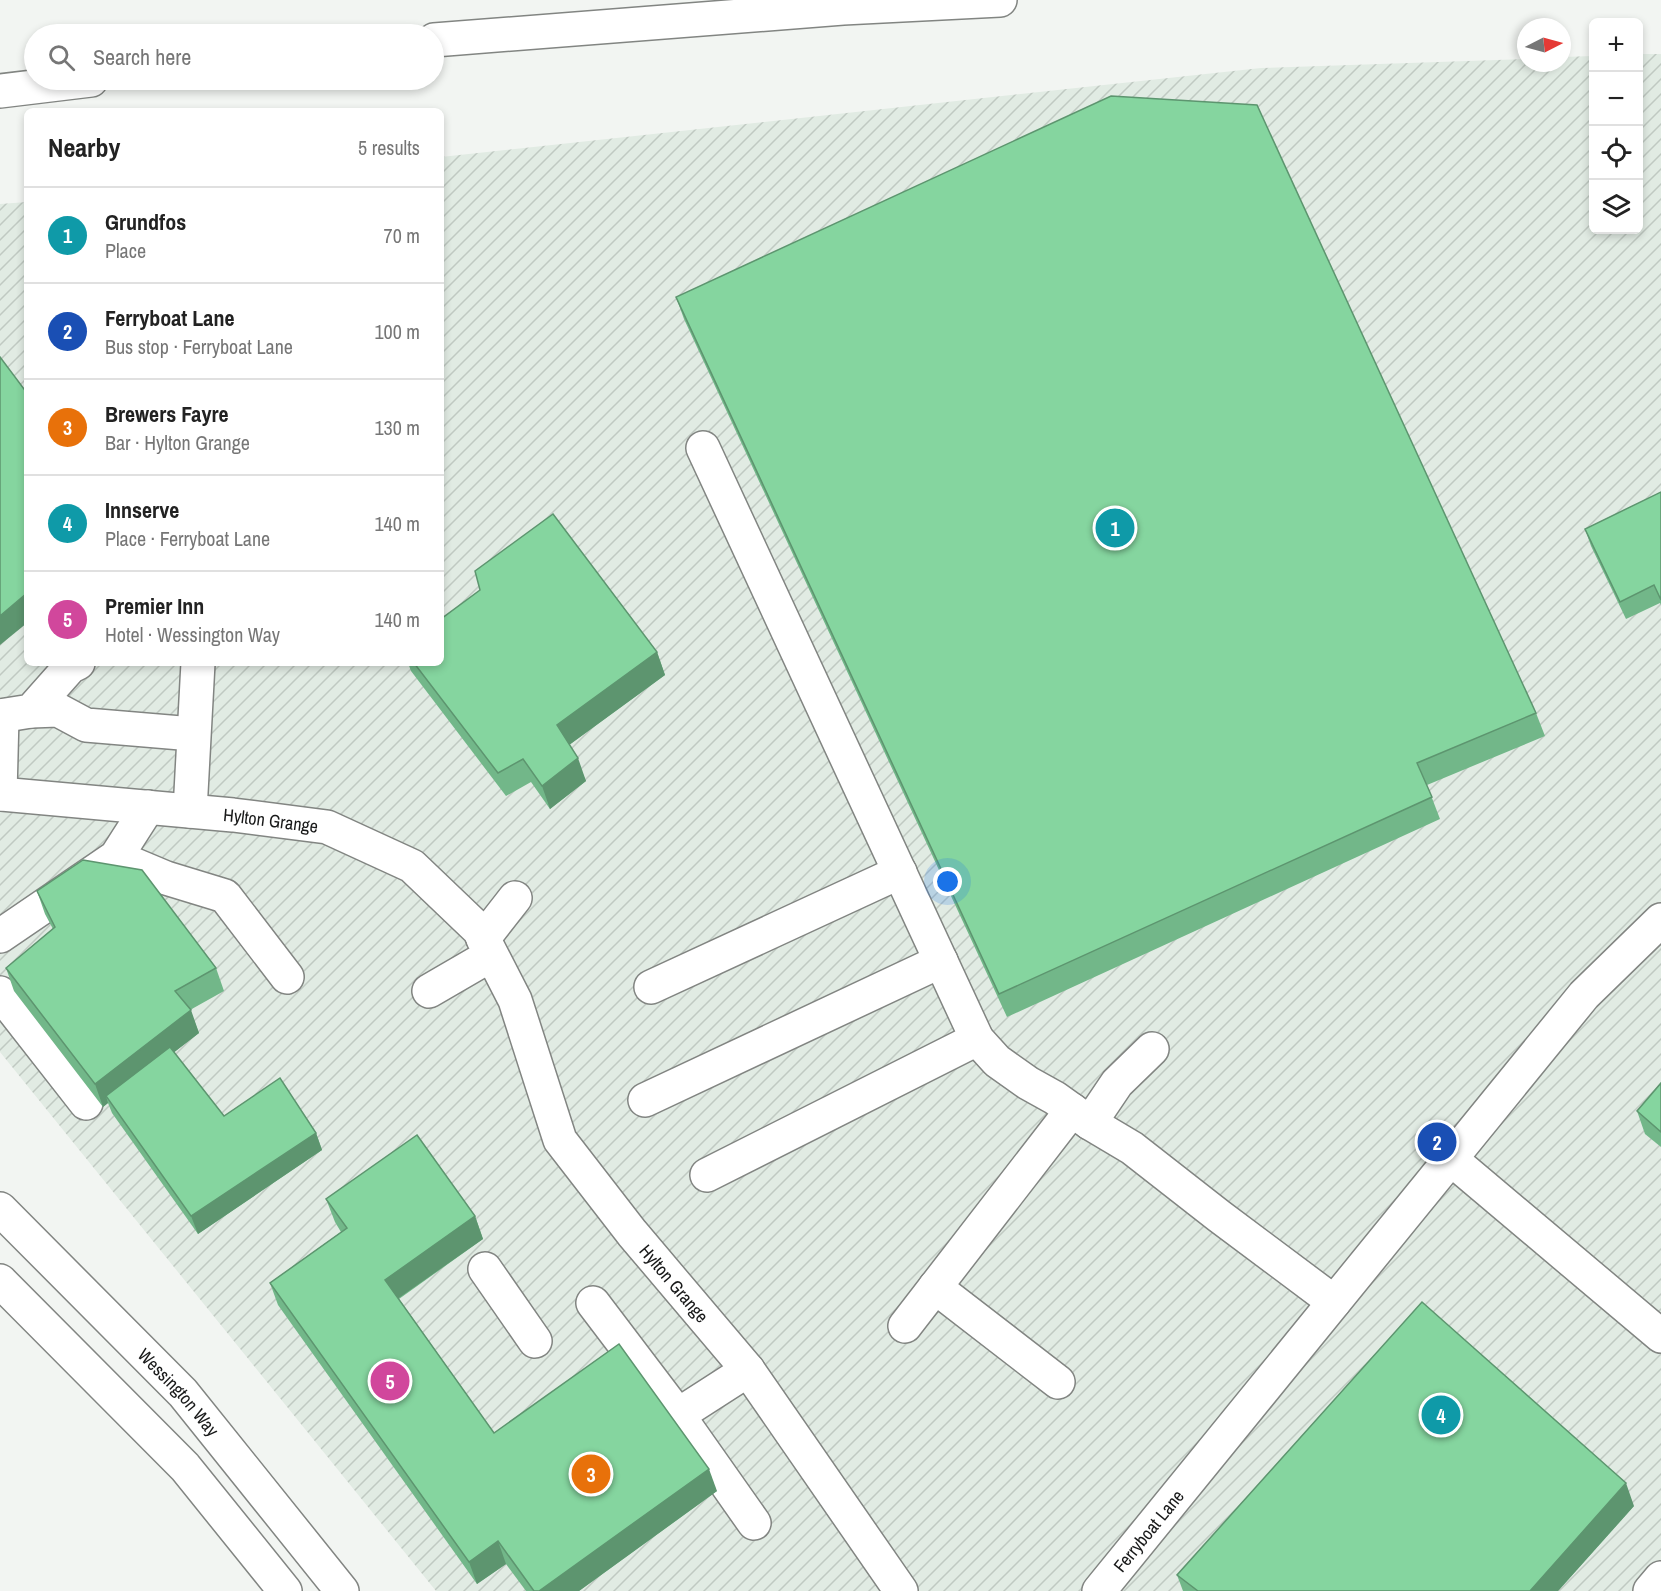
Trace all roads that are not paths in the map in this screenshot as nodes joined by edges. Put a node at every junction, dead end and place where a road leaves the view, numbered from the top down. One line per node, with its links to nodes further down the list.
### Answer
1 (1000, 0): 2 (main road)
2 (444, 39)
3 (24, 88): 4 (main road)
4 (0, 91)
5 (703, 448): 14 (main road)
6 (72, 666): 8 (main road)
7 (198, 666): 9 (main road)
8 (11, 714): 9 (main road); 10 (main road)
9 (193, 734): 12 (main road)
10 (0, 794): 11 (main road, Hylton Grange)
11 (148, 807): 12 (main road, Hylton Grange); 13 (main road)
12 (190, 811): 18 (main road, Hylton Grange)
13 (116, 857): 17 (main road); 20 (main road)
14 (900, 872): 19 (main road); 21 (main road)
15 (515, 898): 18 (main road)
16 (1661, 920): 29 (main road, Ferryboat Lane)
17 (0, 936)
18 (487, 947): 22 (main road); 40 (main road, Hylton Grange)
19 (941, 961): 24 (main road); 26 (main road)
20 (287, 977)
21 (651, 987)
22 (429, 990)
23 (0, 993): 27 (main road)
24 (977, 1039): 28 (main road); 30 (main road)
25 (1152, 1049): 28 (main road)
26 (645, 1100)
27 (86, 1103)
28 (1081, 1116): 34 (main road); 35 (main road)
29 (1451, 1159): 35 (main road, Ferryboat Lane); 38 (main road)
30 (707, 1175)
31 (0, 1209): 46 (main road, Wessington Way)
32 (485, 1269): 39 (main road)
33 (0, 1281): 45 (main road)
34 (935, 1287): 37 (main road); 41 (main road)
35 (1335, 1302): 48 (main road, Ferryboat Lane)
36 (593, 1303): 42 (main road)
37 (905, 1326)
38 (1661, 1336)
39 (535, 1341)
40 (747, 1370): 42 (main road); 47 (main road, Hylton Grange)
41 (1058, 1382)
42 (678, 1415): 43 (main road)
43 (754, 1523)
44 (1661, 1578): 49 (main road)
45 (285, 1591)
46 (342, 1591)
47 (901, 1591)
48 (1099, 1591)
49 (1650, 1591)

